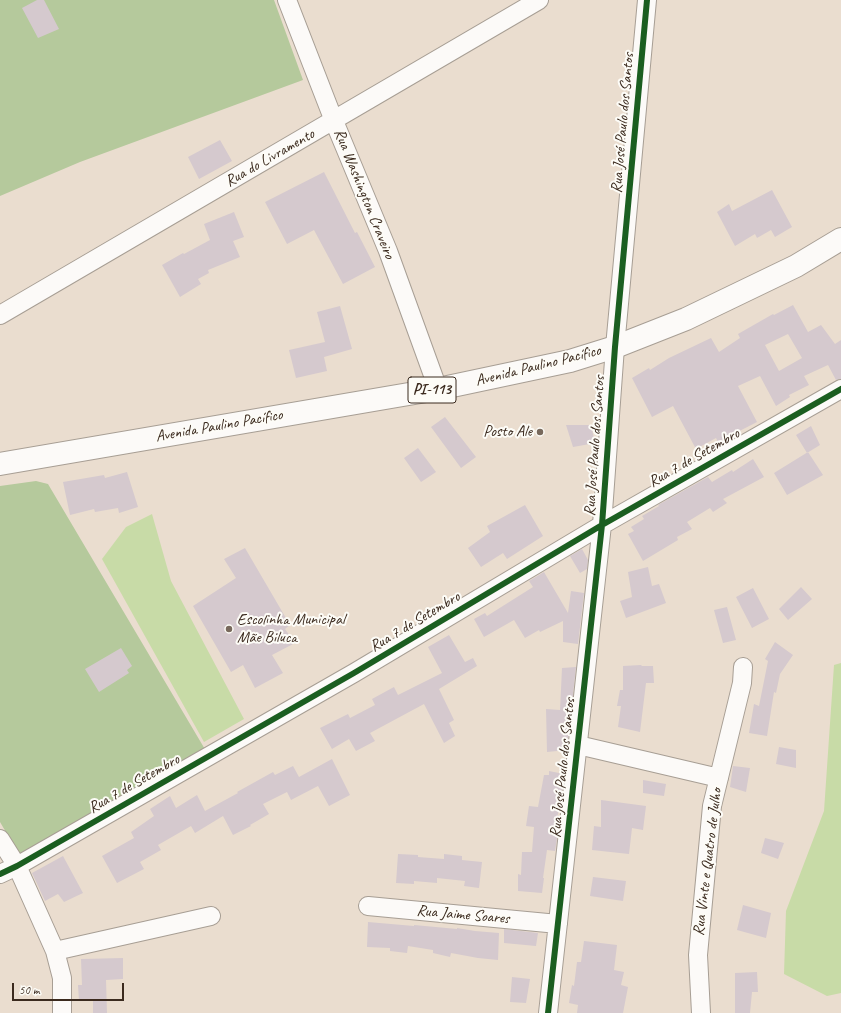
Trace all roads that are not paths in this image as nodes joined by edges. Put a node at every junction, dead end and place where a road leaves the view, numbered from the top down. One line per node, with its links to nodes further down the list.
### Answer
1 (287, 0): 4 (street, Rua Washington Craveiro)
2 (539, 0): 4 (street, Rua do Livramento)
3 (647, 0): 7 (street, Rua José Paulo dos Santos)
4 (334, 121): 6 (street, Rua do Livramento); 8 (street, Rua Washington Craveiro)
5 (841, 239): 7 (main road, Avenida Paulino Pacífico / PI-113)
6 (0, 315)
7 (615, 347): 8 (main road, Avenida Paulino Pacífico / PI-113); 11 (street, Rua José Paulo dos Santos)
8 (438, 389): 10 (main road, Avenida Paulino Pacífico / PI-113)
9 (841, 389): 11 (street, Rua 7 de Setembro)
10 (0, 464)
11 (602, 525): 13 (street, Rua José Paulo dos Santos); 16 (street, Rua 7 de Setembro)
12 (742, 667): 14 (street, Rua Vinte e Quatro de Julho)
13 (578, 745): 14 (street); 20 (street, Rua José Paulo dos Santos)
14 (718, 778): 24 (street, Rua Vinte e Quatro de Julho)
15 (0, 839): 16 (street)
16 (16, 866): 17 (street, Rua 7 de Setembro); 21 (street)
17 (0, 874)
18 (368, 906): 20 (street, Rua Jaime Soares)
19 (211, 916): 21 (street)
20 (558, 924): 23 (street, Rua José Paulo dos Santos)
21 (55, 951): 22 (street)
22 (62, 1013)
23 (548, 1013)
24 (701, 1013)

